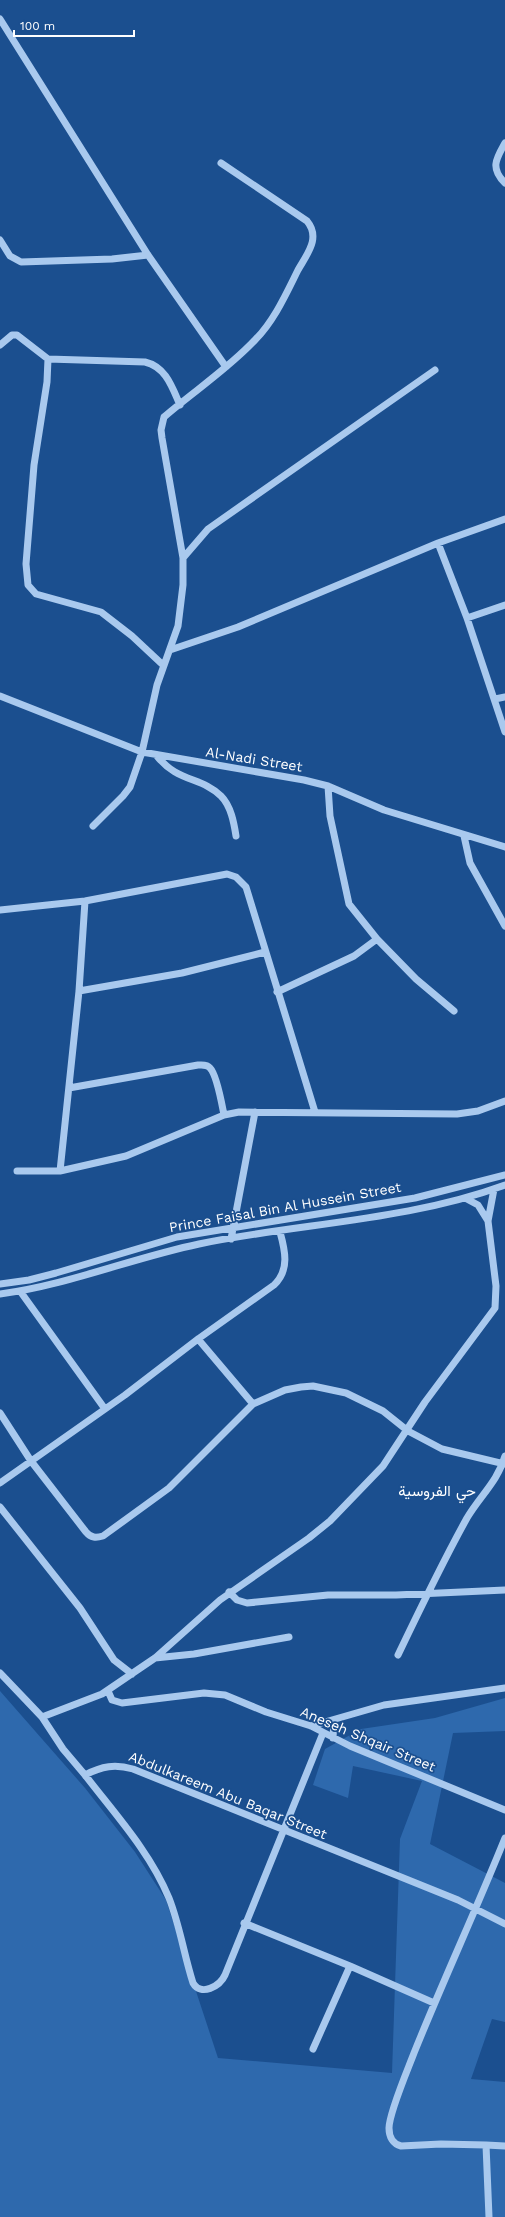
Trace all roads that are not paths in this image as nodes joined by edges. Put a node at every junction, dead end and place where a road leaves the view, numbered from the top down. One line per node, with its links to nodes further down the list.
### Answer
1 (0, 19): 6 (street)
2 (505, 142): 4 (street)
3 (221, 163): 9 (street)
4 (505, 183)
5 (0, 240): 6 (street)
6 (148, 255): 9 (street)
7 (0, 345): 8 (street)
8 (48, 359): 11 (street); 18 (street)
9 (226, 367): 11 (street)
10 (435, 370): 14 (street)
11 (180, 405): 14 (street)
12 (505, 519): 13 (street)
13 (438, 543): 16 (street); 17 (street)
14 (183, 558): 17 (street)
15 (505, 605): 16 (street)
16 (467, 618): 21 (street)
17 (170, 650): 18 (street)
18 (163, 665): 23 (street)
19 (0, 696): 23 (street, Al-Nadi Street)
20 (505, 697): 21 (street)
21 (494, 699): 22 (street)
22 (505, 732)
23 (142, 752): 24 (street, Al-Nadi Street); 26 (street)
24 (157, 756): 25 (street, Al-Nadi Street); 27 (street)
25 (328, 786): 28 (street, Al-Nadi Street); 33 (street)
26 (93, 826)
27 (236, 836)
28 (464, 836): 29 (street, Al-Nadi Street); 32 (street)
29 (505, 847)
30 (85, 901): 31 (street); 34 (street); 35 (street)
31 (0, 910)
32 (505, 926)
33 (377, 939): 36 (street); 37 (street)
34 (265, 952): 35 (street); 36 (street)
35 (79, 991): 38 (street)
36 (277, 992): 41 (street)
37 (454, 1011)
38 (69, 1088): 42 (street); 44 (street)
39 (505, 1101): 41 (street)
40 (255, 1112): 41 (street); 42 (street); 50 (street)
41 (314, 1112)
42 (224, 1115): 44 (street)
43 (17, 1171): 44 (street)
44 (60, 1171)
45 (505, 1175): 50 (street, Prince Faisal Bin Al Hussein Street)
46 (505, 1185): 47 (street, Prince Faisal Bin Al Hussein Street)
47 (494, 1189): 48 (street, Prince Faisal Bin Al Hussein Street); 49 (street)
48 (465, 1198): 49 (street); 51 (street, Prince Faisal Bin Al Hussein Street)
49 (488, 1221): 60 (street)
50 (234, 1227): 52 (street); 53 (street, Prince Faisal Bin Al Hussein Street)
51 (280, 1232): 52 (street, Prince Faisal Bin Al Hussein Street); 56 (street)
52 (231, 1239): 54 (street, Prince Faisal Bin Al Hussein Street)
53 (0, 1284)
54 (20, 1291): 55 (street, Prince Faisal Bin Al Hussein Street); 58 (street)
55 (0, 1294)
56 (198, 1339): 57 (street); 58 (street)
57 (252, 1404): 60 (street); 61 (street)
58 (105, 1409): 61 (street)
59 (0, 1412): 61 (street)
60 (408, 1431): 62 (street); 66 (street)
61 (31, 1461): 63 (street)
62 (504, 1461): 67 (street)
63 (0, 1483)
64 (0, 1506): 72 (street)
65 (505, 1590): 67 (street)
66 (229, 1592): 67 (street); 70 (street)
67 (428, 1592): 69 (street)
68 (289, 1638): 70 (street)
69 (398, 1655)
70 (156, 1658): 72 (street)
71 (0, 1673): 75 (street)
72 (132, 1674): 74 (street)
73 (505, 1688): 76 (street)
74 (108, 1691): 75 (street); 77 (street, Aneseh Shqair Street)
75 (42, 1717): 80 (street)
76 (334, 1720): 77 (street); 79 (street)
77 (312, 1726): 78 (street, Aneseh Shqair Street)
78 (322, 1733): 79 (street, Aneseh Shqair Street); 82 (street)
79 (333, 1738): 81 (street, Aneseh Shqair Street)
80 (85, 1774): 82 (street, Abdulkareem Abu Baqar Street); 85 (street)
81 (505, 1810)
82 (282, 1830): 84 (street, Abdulkareem Abu Baqar Street); 85 (street)
83 (505, 1838): 84 (street)
84 (477, 1908): 86 (street, Abdulkareem Abu Baqar Street); 88 (street)
85 (244, 1923): 87 (street)
86 (505, 1924)
87 (350, 1966): 88 (street); 89 (street)
88 (434, 2003): 90 (street)
89 (313, 2049)
90 (486, 2145): 91 (street); 92 (street)
91 (505, 2146)
92 (489, 2217)

